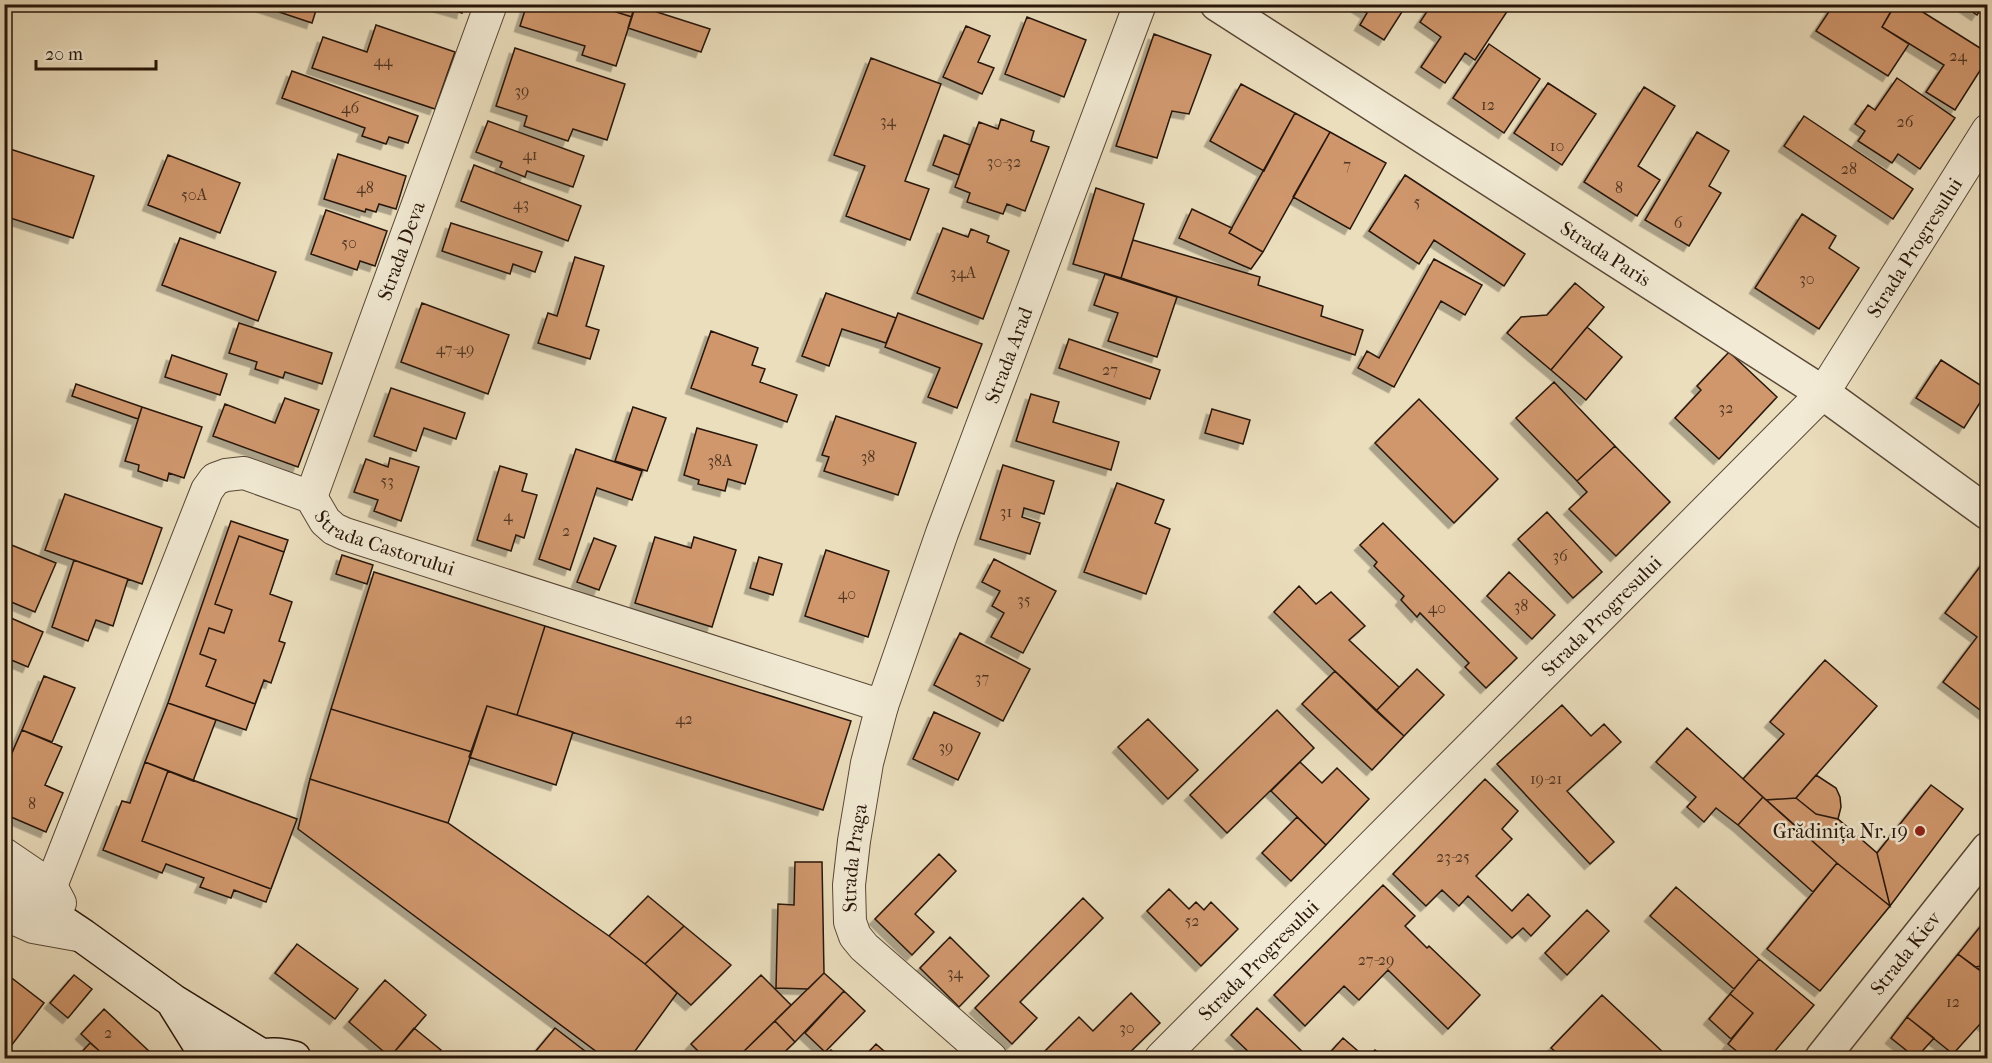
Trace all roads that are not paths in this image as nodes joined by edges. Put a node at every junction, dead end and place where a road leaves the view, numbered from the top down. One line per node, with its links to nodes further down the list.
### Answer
1 (491, 4): 6 (street, Strada Deva)
2 (1140, 4): 8 (street, Strada Arad)
3 (1217, 4): 5 (street, Strada Paris)
4 (1988, 130): 5 (street, Strada Progresului)
5 (1823, 393): 7 (street, Strada Paris); 20 (street, Strada Progresului)
6 (311, 497): 8 (street, Strada Castorului); 12 (street, Strada Castorului)
7 (1988, 513)
8 (882, 706): 19 (street, Strada Praga)
9 (1988, 849): 21 (street, Strada Kiev)
10 (4, 854): 12 (street)
11 (4, 883): 14 (street)
12 (51, 886): 14 (street)
13 (4, 914): 14 (street)
14 (79, 933): 15 (street)
15 (173, 1001): 16 (street); 17 (street)
16 (259, 1057): 18 (street)
17 (208, 1059)
18 (294, 1059)
19 (992, 1059)
20 (1161, 1059)
21 (1822, 1059)

